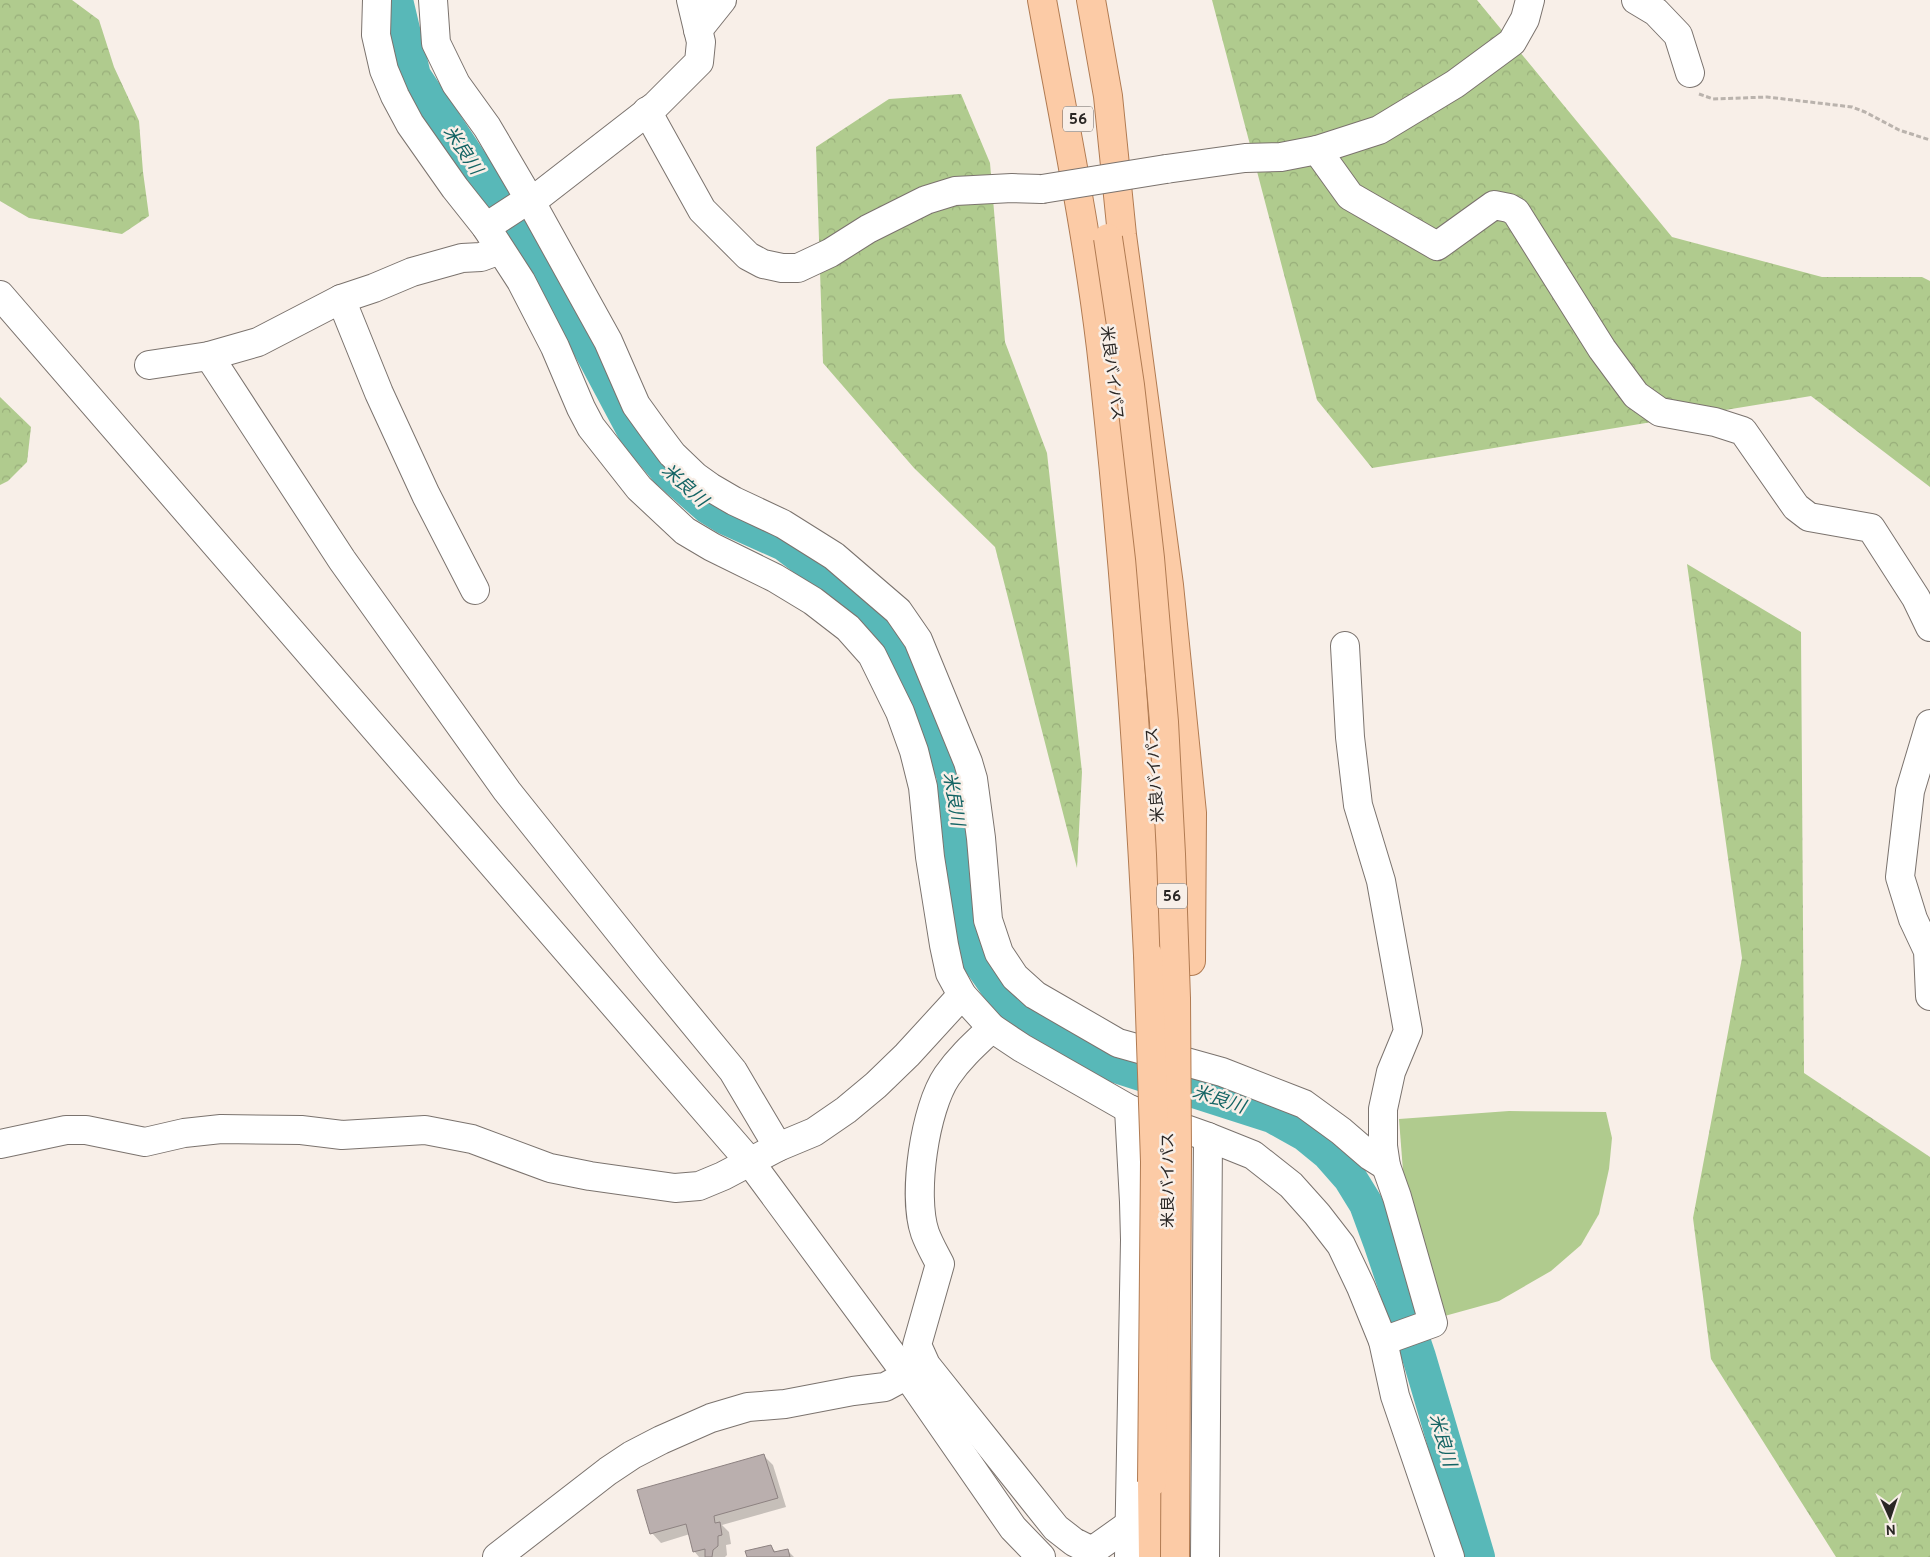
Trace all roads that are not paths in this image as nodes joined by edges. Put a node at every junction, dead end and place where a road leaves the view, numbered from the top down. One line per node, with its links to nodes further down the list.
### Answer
1 (377, 0): 16 (street)
2 (433, 0): 15 (street)
3 (691, 0): 11 (street)
4 (722, 0): 11 (street)
5 (1042, 0): 41 (main road, bridge)
6 (1056, 0): 17 (main road, 米良バイパス / 56)
7 (1075, 0): 17 (main road, 米良バイパス / 56)
8 (1091, 0): 44 (main road)
9 (1530, 0): 14 (street)
10 (1636, 0): 12 (street)
11 (698, 30): 13 (street)
12 (1690, 73)
13 (647, 111): 14 (street, bridge); 15 (street)
14 (1317, 150): 23 (street)
15 (526, 203): 16 (street); 34 (street)
16 (493, 233): 19 (street); 26 (street)
17 (1102, 238): 42 (main road, 米良バイパス / 56); 43 (main road, 米良バイパス / 56, bridge)
18 (0, 295): 33 (street)
19 (341, 299): 20 (street); 22 (street)
20 (209, 356): 21 (street); 32 (street)
21 (149, 365)
22 (475, 590)
23 (1930, 627)
24 (1345, 646): 34 (street)
25 (1930, 724): 27 (street)
26 (962, 995): 28 (street); 32 (street)
27 (1930, 996)
28 (992, 1028): 29 (street); 36 (street)
29 (1129, 1109): 30 (street); 37 (street)
30 (1208, 1137): 35 (street); 45 (street)
31 (0, 1144): 33 (street)
32 (778, 1147): 33 (street)
33 (750, 1162): 36 (street)
34 (1386, 1166): 35 (street)
35 (1388, 1340): 46 (street)
36 (917, 1370): 37 (street); 38 (street); 39 (street)
37 (1130, 1524): 40 (street)
38 (496, 1557)
39 (1041, 1557)
40 (1130, 1557)
41 (1153, 1557)
42 (1165, 1557)
43 (1175, 1557)
44 (1185, 1557)
45 (1205, 1557)
46 (1450, 1557)

